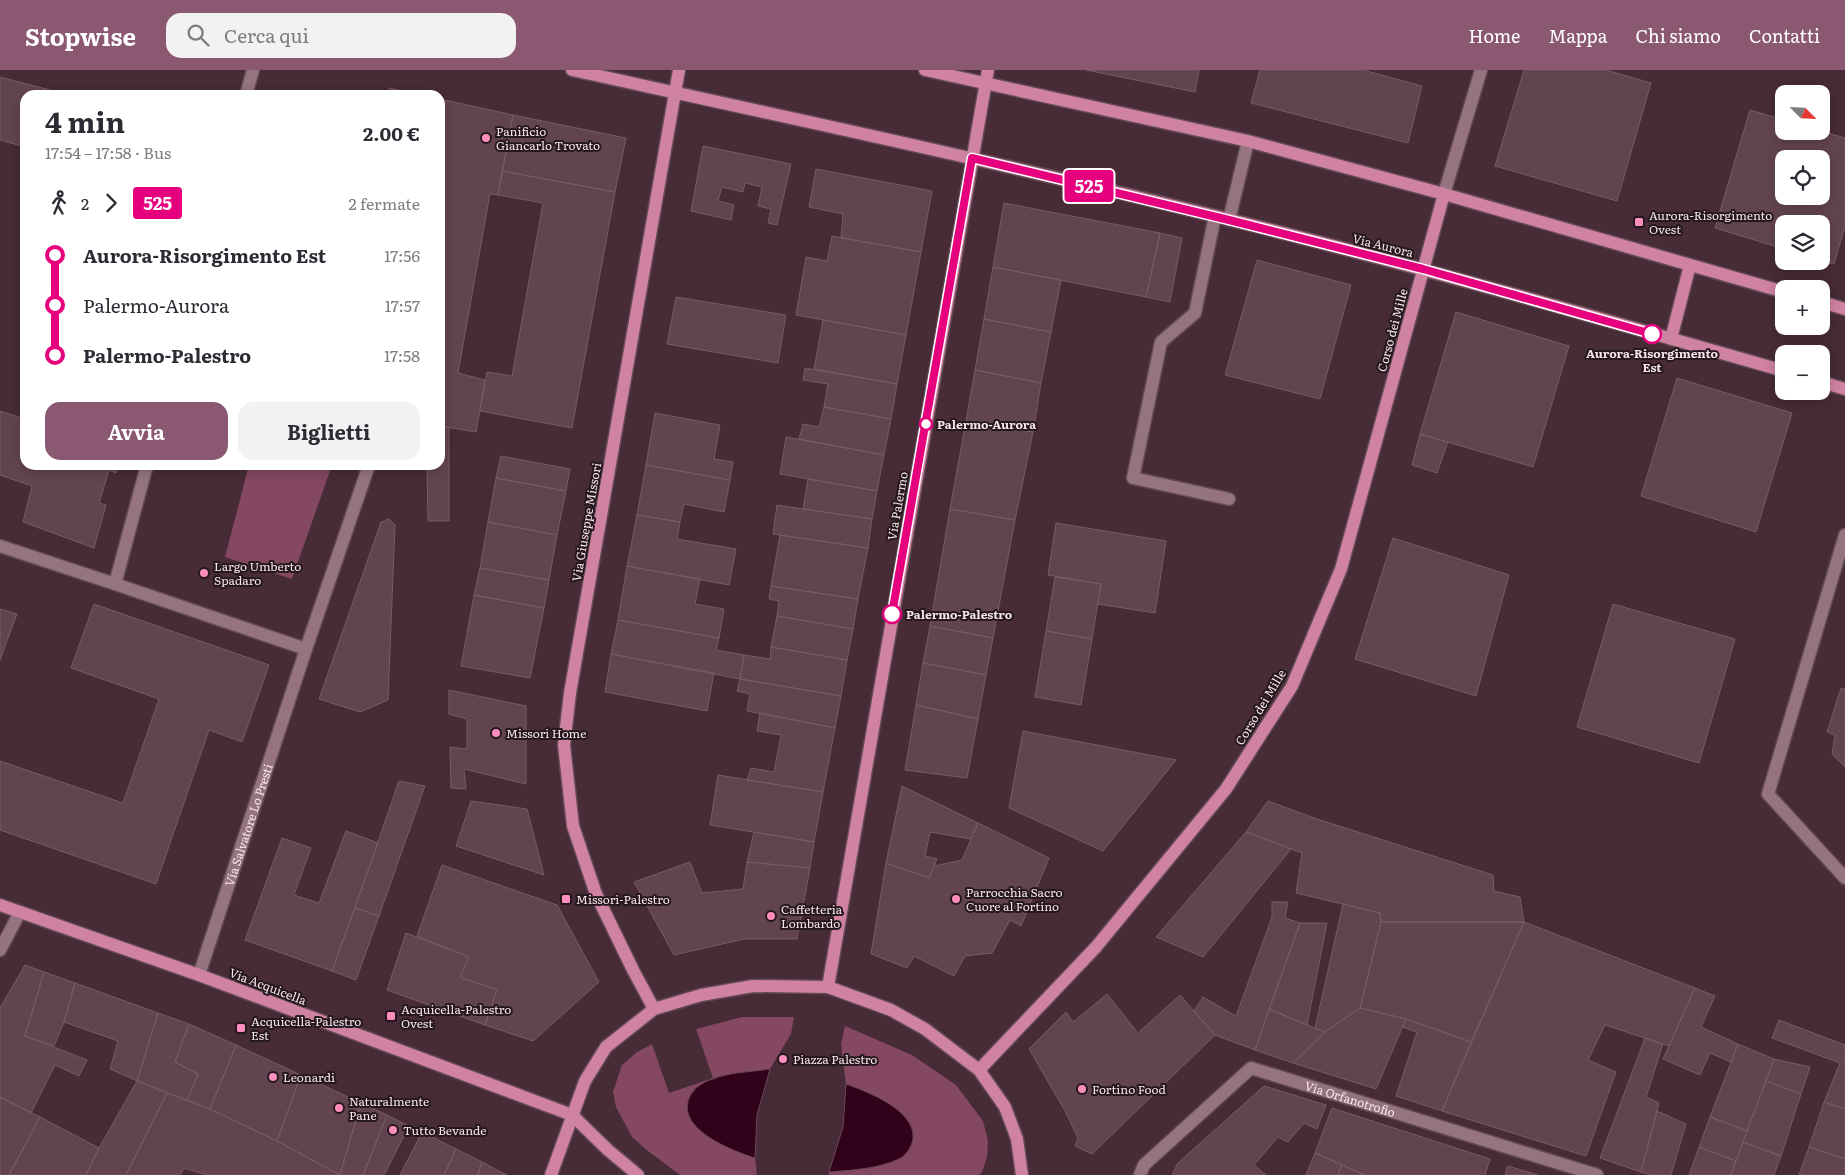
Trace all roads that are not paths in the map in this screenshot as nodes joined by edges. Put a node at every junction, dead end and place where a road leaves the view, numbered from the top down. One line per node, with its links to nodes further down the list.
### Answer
1 (253, 70): 7 (street)
2 (572, 70): 8 (main road, Via Aurora)
3 (678, 70): 8 (main road, Via Giuseppe Missori)
4 (924, 70): 6 (main road)
5 (1481, 70): 11 (street)
6 (987, 76): 9 (main road); 10 (main road, Via Palermo)
7 (247, 90)
8 (675, 92): 10 (main road, Via Aurora); 36 (main road, Via Giuseppe Missori)
9 (1248, 141): 11 (main road); 13 (street)
10 (972, 158): 12 (main road, Via Aurora); 35 (main road, Via Palermo)
11 (1444, 194): 14 (main road); 15 (main road, Corso dei Mille)
12 (1215, 216): 13 (main road, Via Aurora); 25 (street)
13 (1229, 220): 15 (main road, Via Aurora)
14 (1690, 265): 16 (main road); 19 (main road)
15 (1423, 269): 19 (main road, Via Aurora); 37 (main road, Corso dei Mille)
16 (1775, 289)
17 (1830, 305): 18 (main road)
18 (1845, 309)
19 (1670, 339): 20 (main road, Via Aurora)
20 (1775, 368)
21 (1830, 385): 22 (main road)
22 (1845, 389)
23 (146, 470): 28 (street)
24 (367, 470): 29 (street, Via Salvatore Lo Presti)
25 (1229, 499)
26 (1845, 534): 30 (street)
27 (0, 546): 28 (street)
28 (114, 584): 29 (street)
29 (306, 649): 34 (street, Via Salvatore Lo Presti)
30 (1845, 878)
31 (0, 906): 32 (main road, Via Acquicella)
32 (20, 912): 33 (street); 34 (main road, Via Acquicella)
33 (0, 950)
34 (199, 975): 38 (main road, Via Acquicella)
35 (828, 987): 36 (main road); 37 (main road)
36 (654, 1009): 38 (main road)
37 (978, 1070): 41 (main road)
38 (572, 1115): 39 (main road); 40 (main road)
39 (551, 1175)
40 (638, 1175)
41 (1022, 1175)
42 (1140, 1175): 43 (street, Via Orfanotrofio)
43 (1597, 1175)

